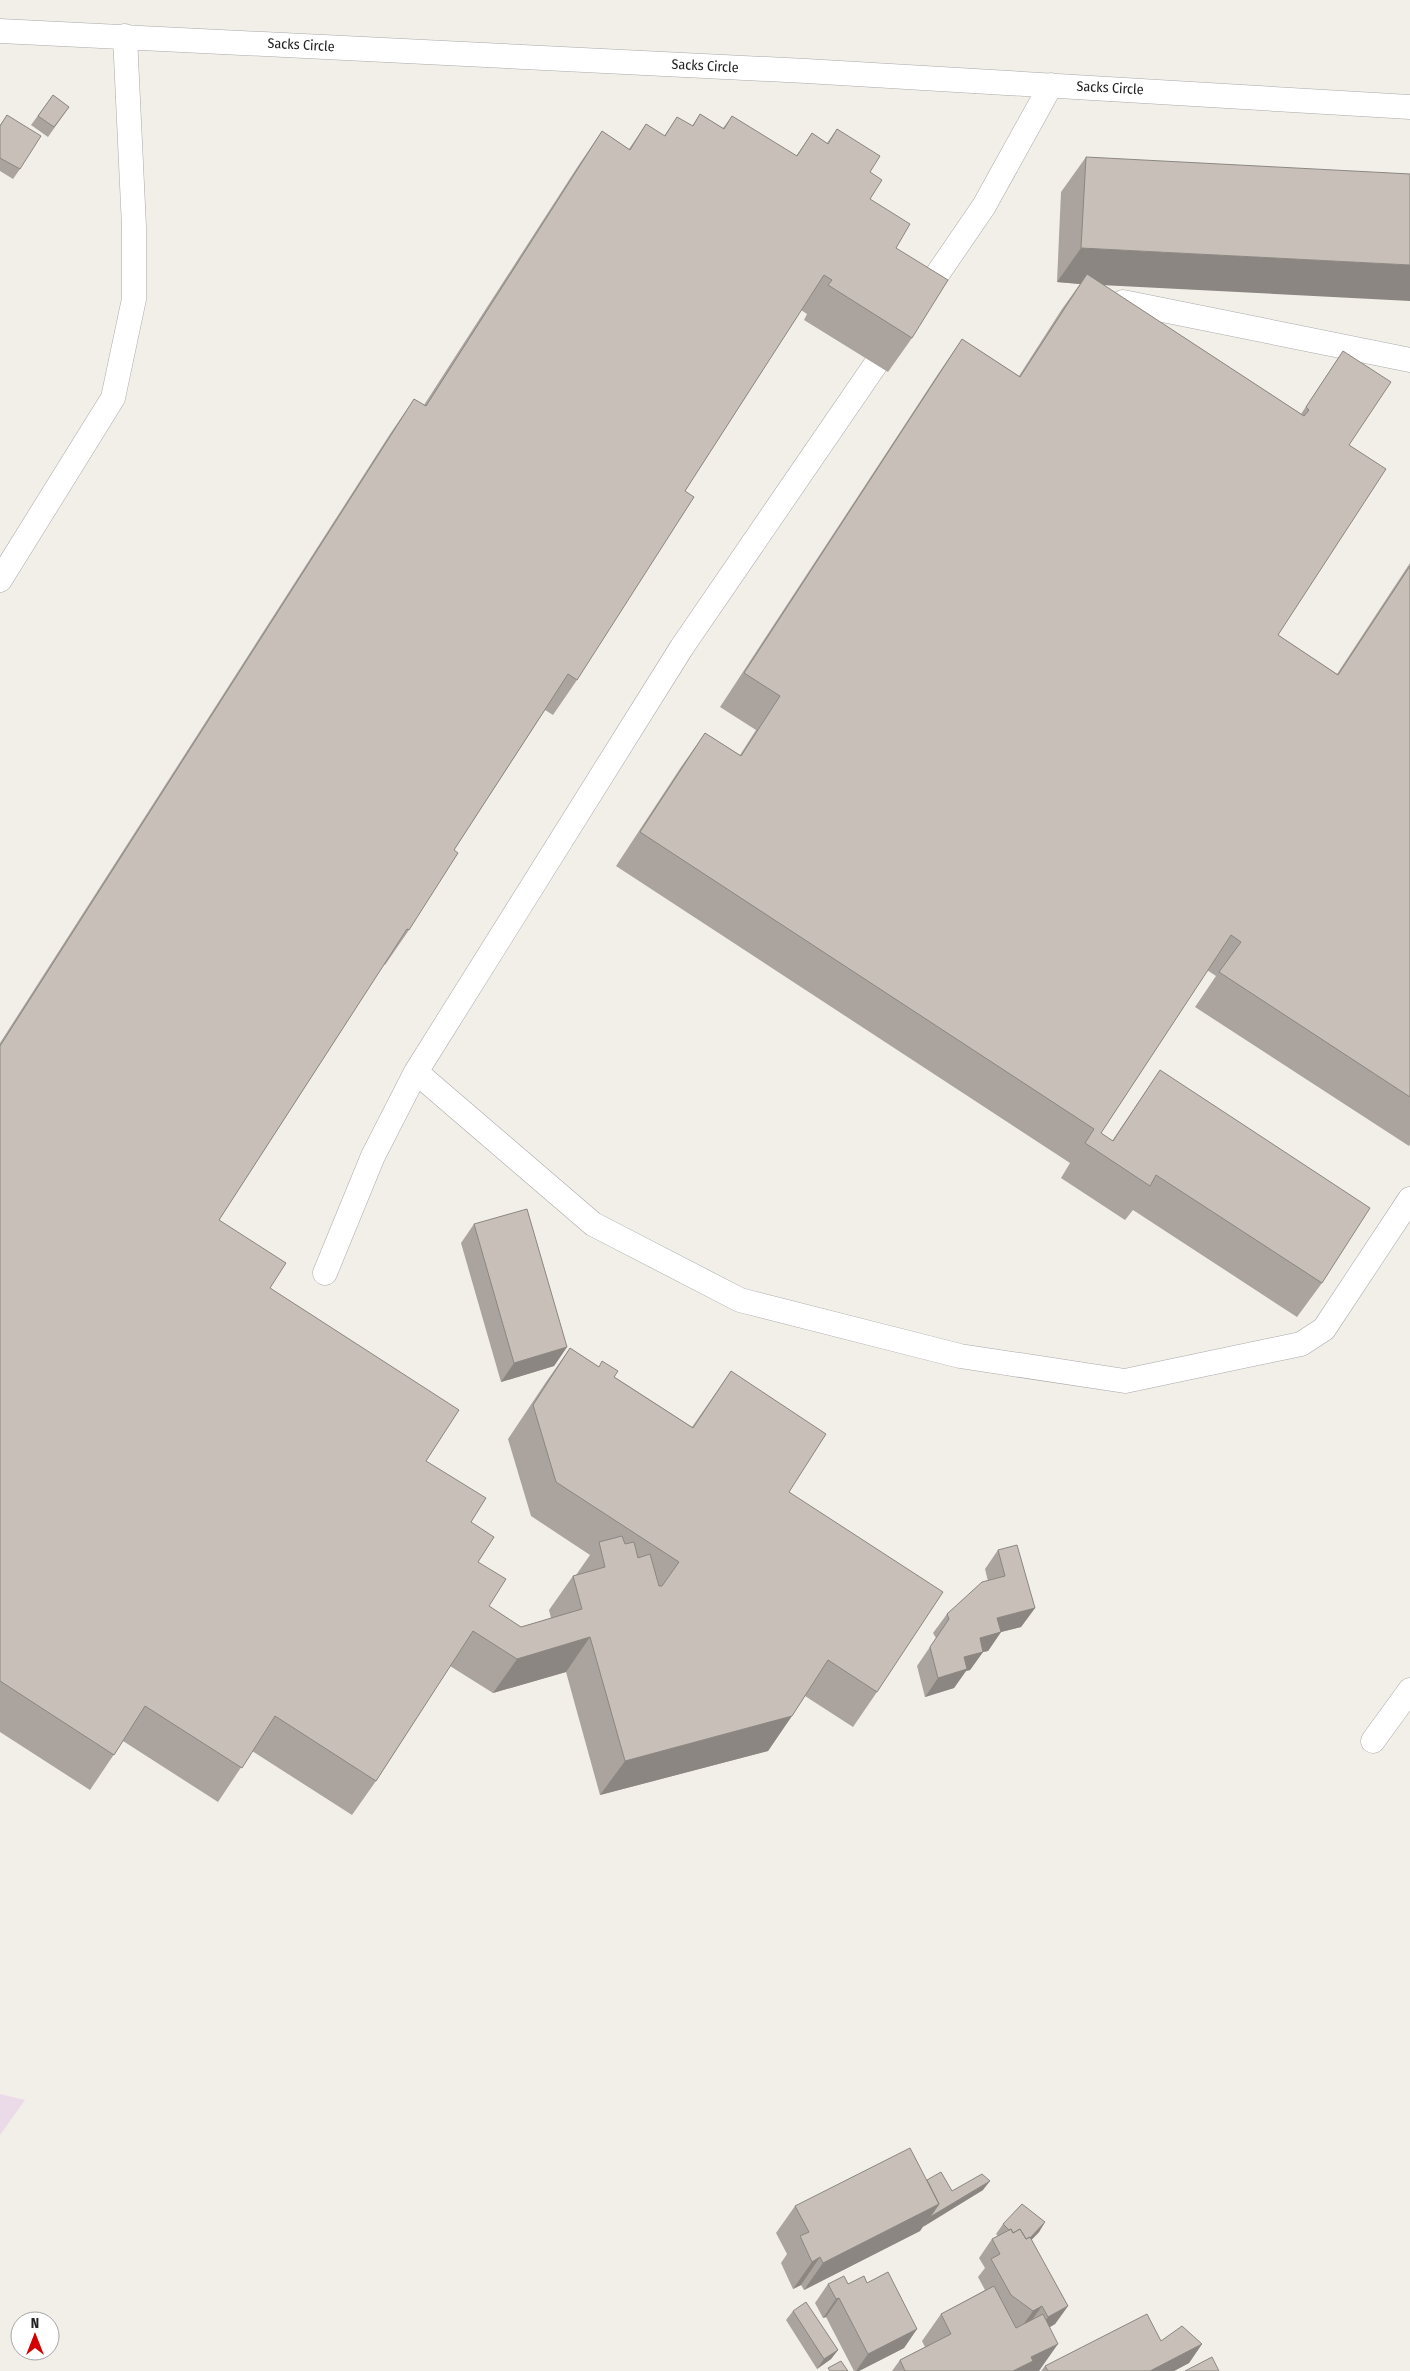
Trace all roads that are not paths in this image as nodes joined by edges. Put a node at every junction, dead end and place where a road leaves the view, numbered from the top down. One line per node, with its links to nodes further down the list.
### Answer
1 (0, 30): 2 (lane, Sacks Circle)
2 (125, 36): 3 (lane, Sacks Circle); 7 (lane)
3 (1051, 85): 4 (lane, Sacks Circle); 8 (lane)
4 (1410, 106)
5 (1123, 302): 6 (lane)
6 (1410, 360)
7 (0, 580)
8 (416, 1072): 9 (lane); 10 (lane)
9 (1410, 1200)
10 (325, 1273)
11 (1410, 1690): 12 (lane)
12 (1373, 1741)

